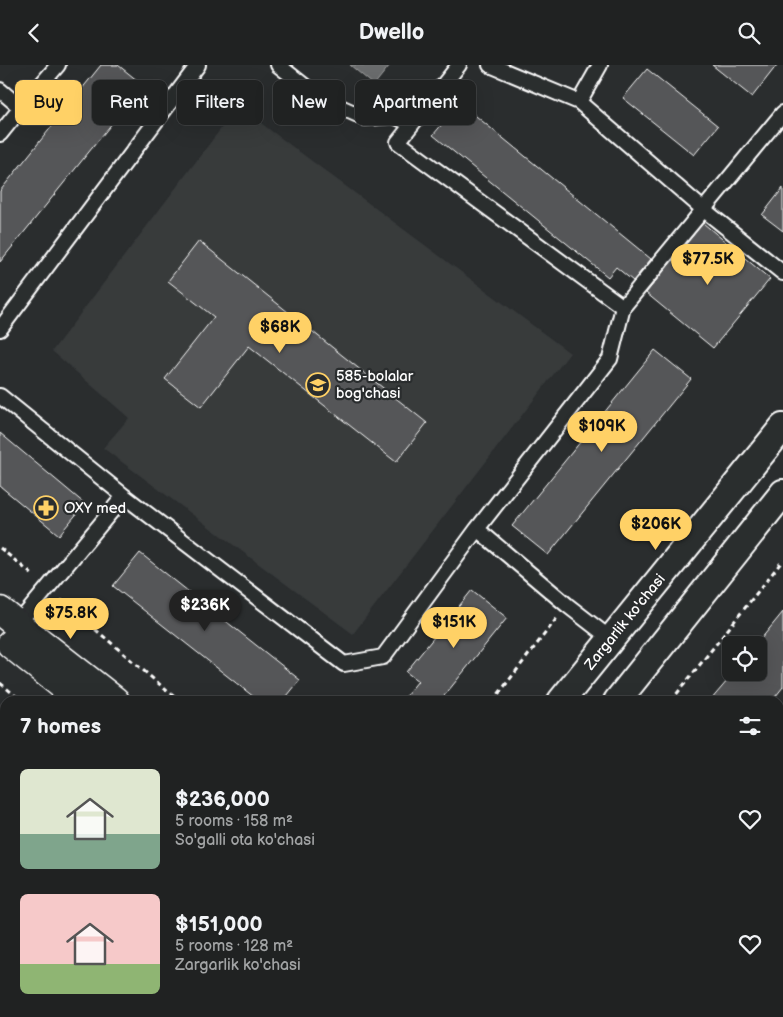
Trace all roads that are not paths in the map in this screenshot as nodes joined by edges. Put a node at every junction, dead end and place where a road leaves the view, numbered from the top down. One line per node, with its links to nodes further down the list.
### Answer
1 (58, 65): 7 (lane)
2 (198, 65): 20 (lane)
3 (278, 65): 13 (lane)
4 (459, 65): 8 (lane)
5 (490, 65): 10 (lane)
6 (600, 65): 10 (lane)
7 (45, 80)
8 (447, 80)
9 (0, 90): 11 (lane)
10 (579, 102): 17 (lane)
11 (15, 103)
12 (783, 113): 17 (lane)
13 (355, 114)
14 (15, 115): 16 (lane)
15 (411, 125): 19 (lane)
16 (0, 134)
17 (703, 209): 18 (lane); 19 (lane)
18 (783, 273)
19 (623, 307): 25 (lane)
20 (0, 329)
21 (0, 396): 24 (lane)
22 (783, 427): 27 (street, Zargarlik ko'chasi)
23 (783, 493): 31 (street)
24 (124, 496): 25 (lane); 26 (lane)
25 (477, 529): 27 (lane)
26 (5, 628): 28 (main road); 29 (main road)
27 (611, 639): 30 (street, Zargarlik ko'chasi)
28 (77, 696)
29 (107, 696)
30 (573, 696)
31 (621, 696)

